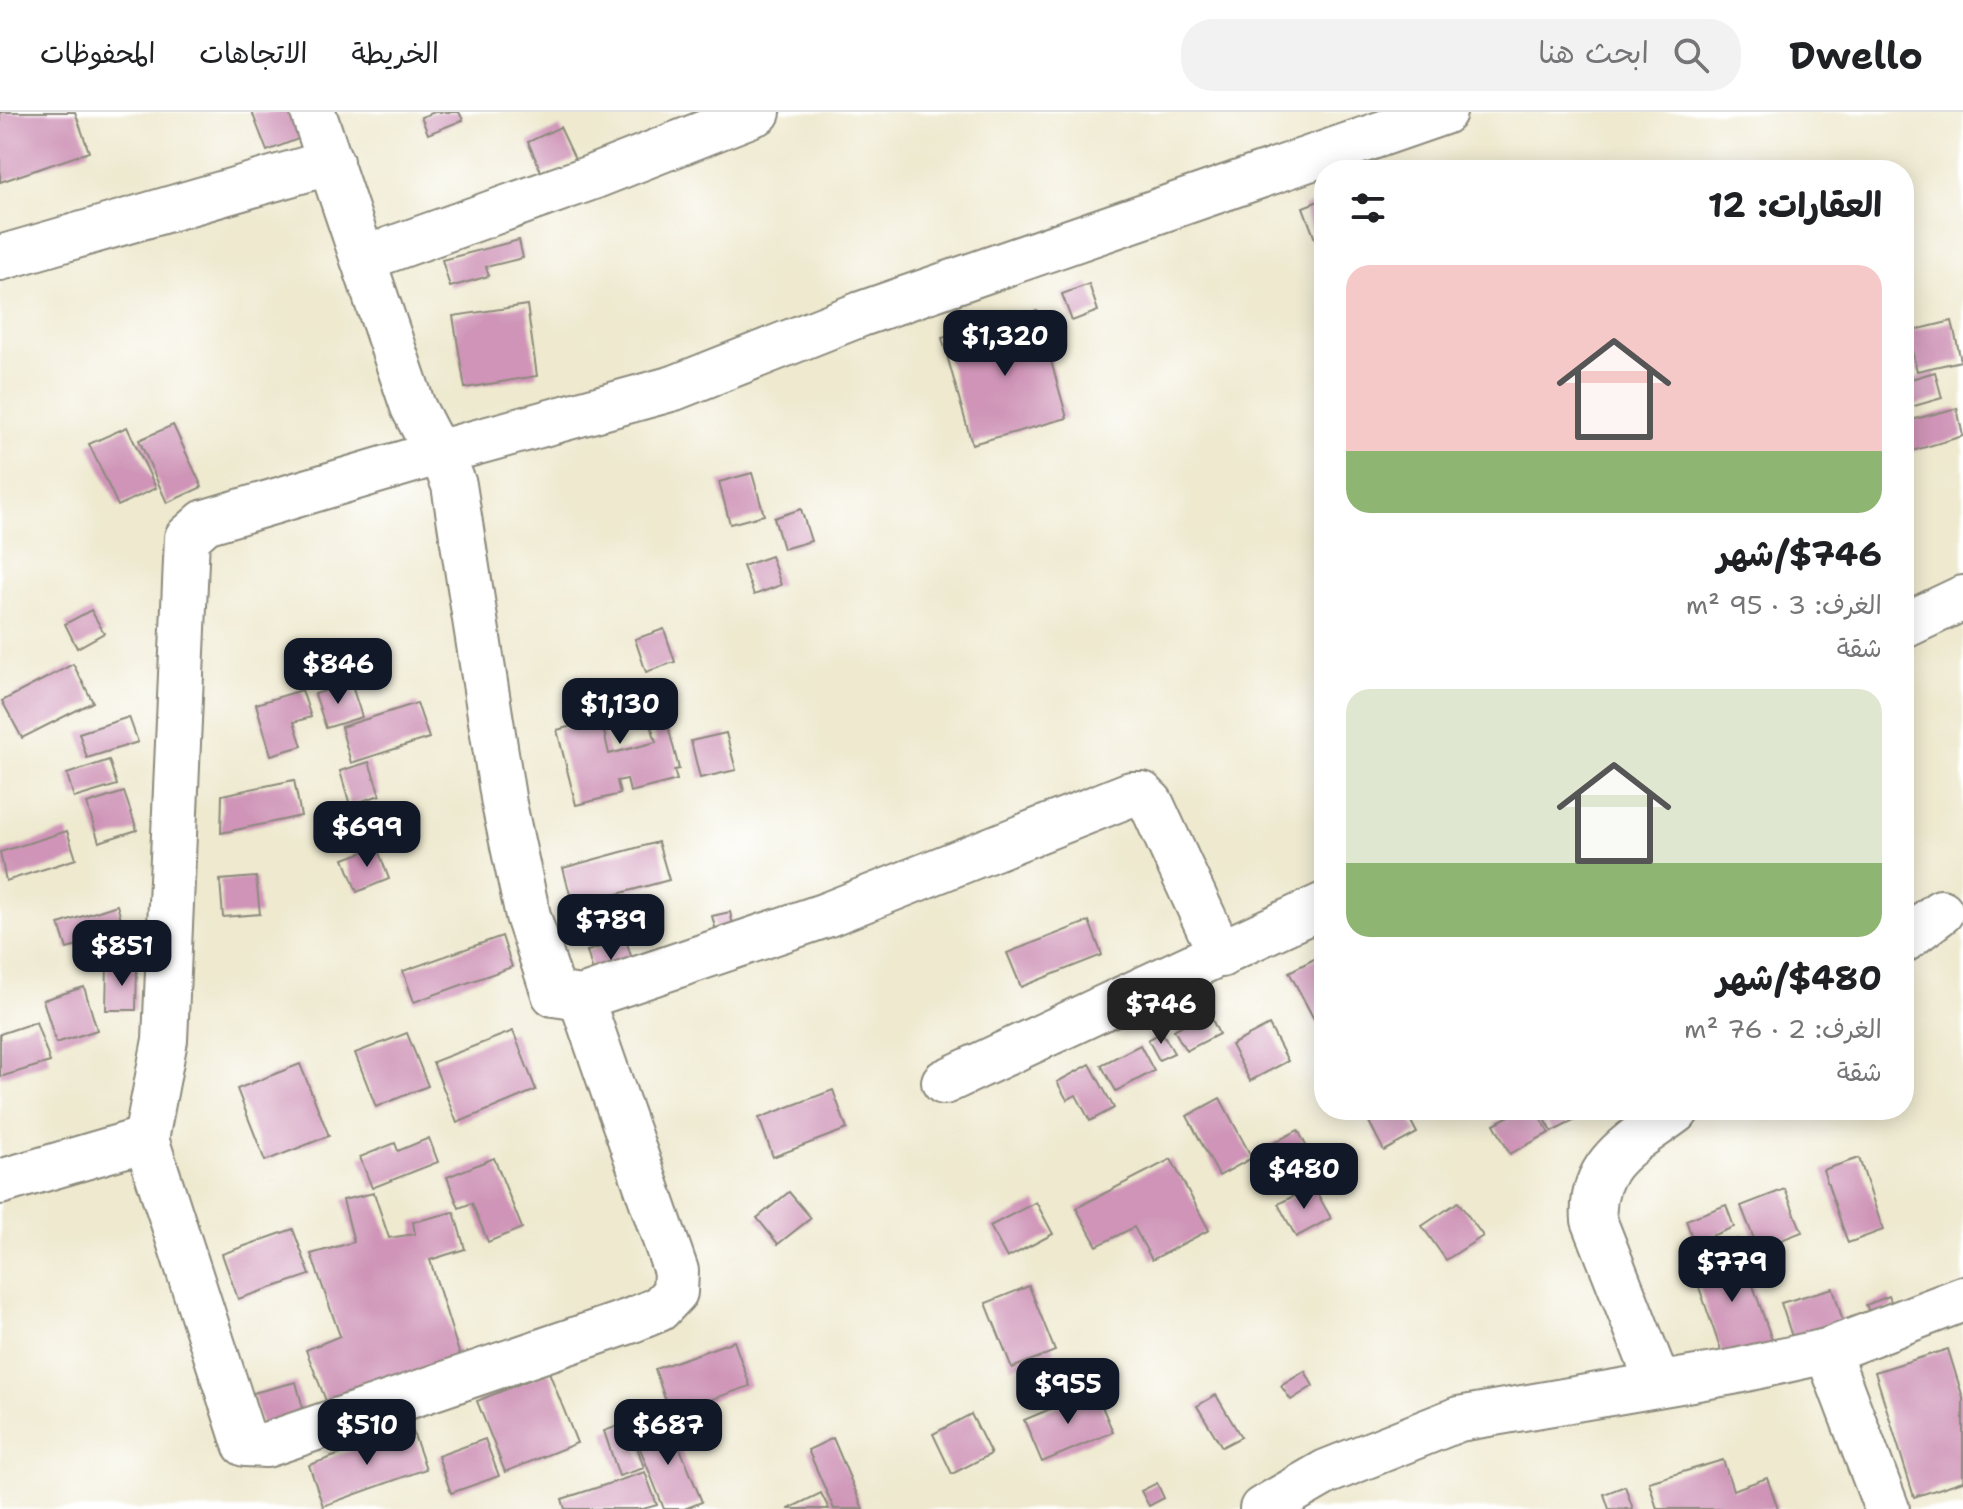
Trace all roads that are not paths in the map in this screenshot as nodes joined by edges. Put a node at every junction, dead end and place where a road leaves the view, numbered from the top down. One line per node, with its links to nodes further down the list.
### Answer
1 (313, 112): 4 (street)
2 (758, 112): 6 (street)
3 (1444, 112): 7 (street)
4 (331, 162): 5 (street); 6 (street)
5 (0, 258)
6 (363, 259): 7 (street)
7 (441, 452): 14 (street); 17 (street)
8 (1963, 598): 9 (street)
9 (1914, 621)
10 (1314, 910): 13 (street)
11 (1941, 912): 12 (street)
12 (1914, 932)
13 (1221, 955): 14 (street); 15 (street)
14 (581, 998): 17 (street)
15 (944, 1082)
16 (1664, 1120): 21 (street)
17 (146, 1139): 18 (street)
18 (0, 1182)
19 (1963, 1299): 20 (street)
20 (1827, 1351): 21 (street); 23 (street)
21 (1658, 1383): 22 (street)
22 (1262, 1509)
23 (1887, 1509)

